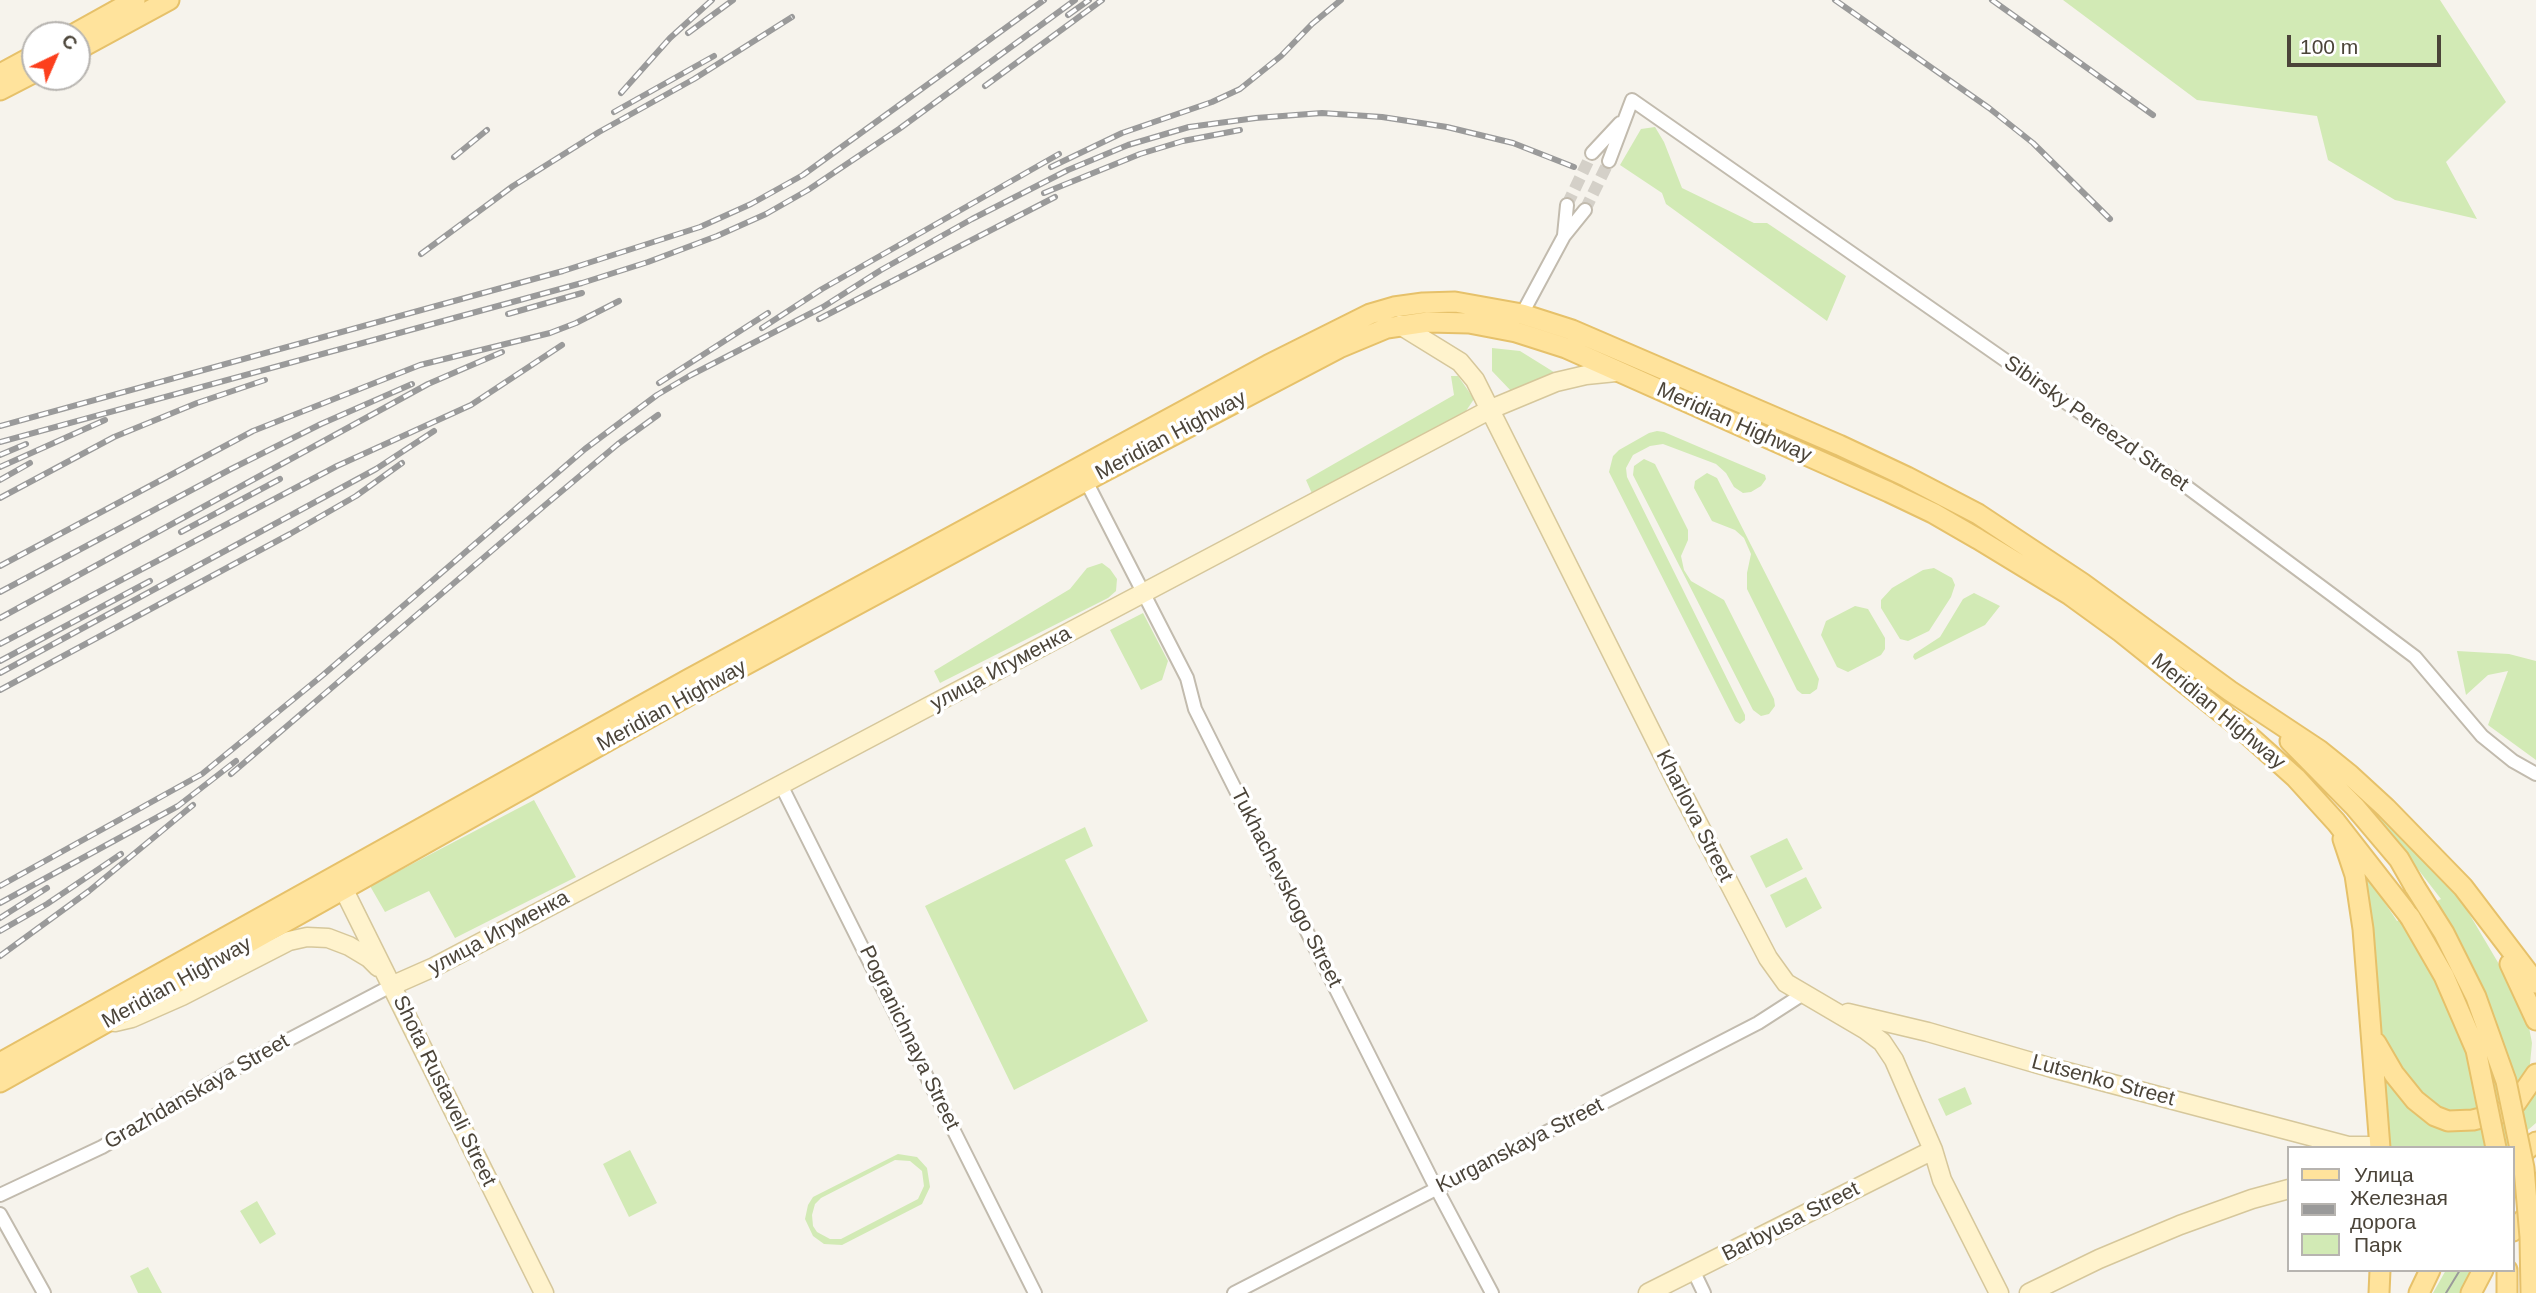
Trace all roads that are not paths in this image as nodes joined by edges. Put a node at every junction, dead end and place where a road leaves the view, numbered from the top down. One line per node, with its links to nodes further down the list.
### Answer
1 (135, 0): 3 (main road)
2 (169, 0): 4 (main road)
3 (91, 24)
4 (91, 42)
5 (21, 63): 6 (main road)
6 (0, 74)
7 (21, 79): 8 (main road)
8 (0, 90)
9 (1623, 121): 10 (street); 11 (street); 22 (street, Sibirsky Pereezd Street)
10 (1591, 153)
11 (1609, 161)
12 (1567, 205): 14 (street)
13 (1585, 210): 14 (street)
14 (1564, 236): 15 (street)
15 (1522, 314): 21 (main road, Meridian Highway); 25 (main road, Meridian Highway)
16 (1400, 325): 17 (main road, Meridian Highway); 18 (street, Kharlova Street); 19 (main road, Meridian Highway)
17 (1616, 372): 18 (street, улица Игуменка); 24 (main road, Meridian Highway)
18 (1491, 409): 20 (street, улица Игуменка); 29 (street, Kharlova Street)
19 (1086, 481): 20 (street, Tukhachevskogo Street); 25 (main road, Meridian Highway)
20 (1143, 593): 23 (street, улица Игуменка); 45 (street, Tukhachevskogo Street)
21 (2230, 691): 26 (main road); 69 (main road, bridge)
22 (2536, 774)
23 (781, 785): 27 (street, улица Игуменка); 58 (street, Pogranichnaya Street)
24 (2336, 821): 34 (main road); 42 (main road, Meridian Highway, bridge)
25 (340, 882): 27 (street, Shota Rustaveli Street); 33 (main road, Meridian Highway); 36 (main road, Meridian Highway)
26 (2496, 931): 28 (main road); 31 (main road)
27 (389, 980): 33 (street); 47 (street, Grazhdanskaya Street); 57 (street, Shota Rustaveli Street)
28 (2536, 984)
29 (1803, 994): 30 (street, Kharlova Street); 45 (street, Kurganskaya Street)
30 (1827, 1009): 32 (street, Lutsenko Street); 35 (street, Kharlova Street)
31 (2536, 1020)
32 (1900, 1025): 35 (street); 40 (street, Lutsenko Street)
33 (101, 1026): 38 (main road, Meridian Highway)
34 (2372, 1036): 37 (main road); 41 (main road)
35 (1882, 1042): 43 (street, Kharlova Street)
36 (0, 1063)
37 (2536, 1074)
38 (0, 1082)
39 (2536, 1142): 44 (main road)
40 (2348, 1146)
41 (2380, 1146)
42 (2496, 1146)
43 (1933, 1150): 51 (street, Barbyusa Street); 63 (street, Kharlova Street)
44 (2515, 1159)
45 (1437, 1188): 59 (street, Kurganskaya Street); 60 (street, Tukhachevskogo Street)
46 (2288, 1189): 64 (street)
47 (0, 1195)
48 (2536, 1206): 50 (main road)
49 (0, 1214): 56 (street)
50 (2515, 1229)
51 (1693, 1270): 61 (street, Barbyusa Street); 62 (street)
52 (2380, 1272): 65 (main road)
53 (2429, 1272): 66 (main road)
54 (2482, 1272): 67 (main road)
55 (2507, 1272): 68 (main road)
56 (44, 1293)
57 (544, 1293)
58 (1035, 1293)
59 (1234, 1293)
60 (1492, 1293)
61 (1648, 1293)
62 (1704, 1293)
63 (1999, 1293)
64 (2029, 1293)
65 (2379, 1293)
66 (2419, 1293)
67 (2471, 1293)
68 (2507, 1293)
69 (2531, 1293)

